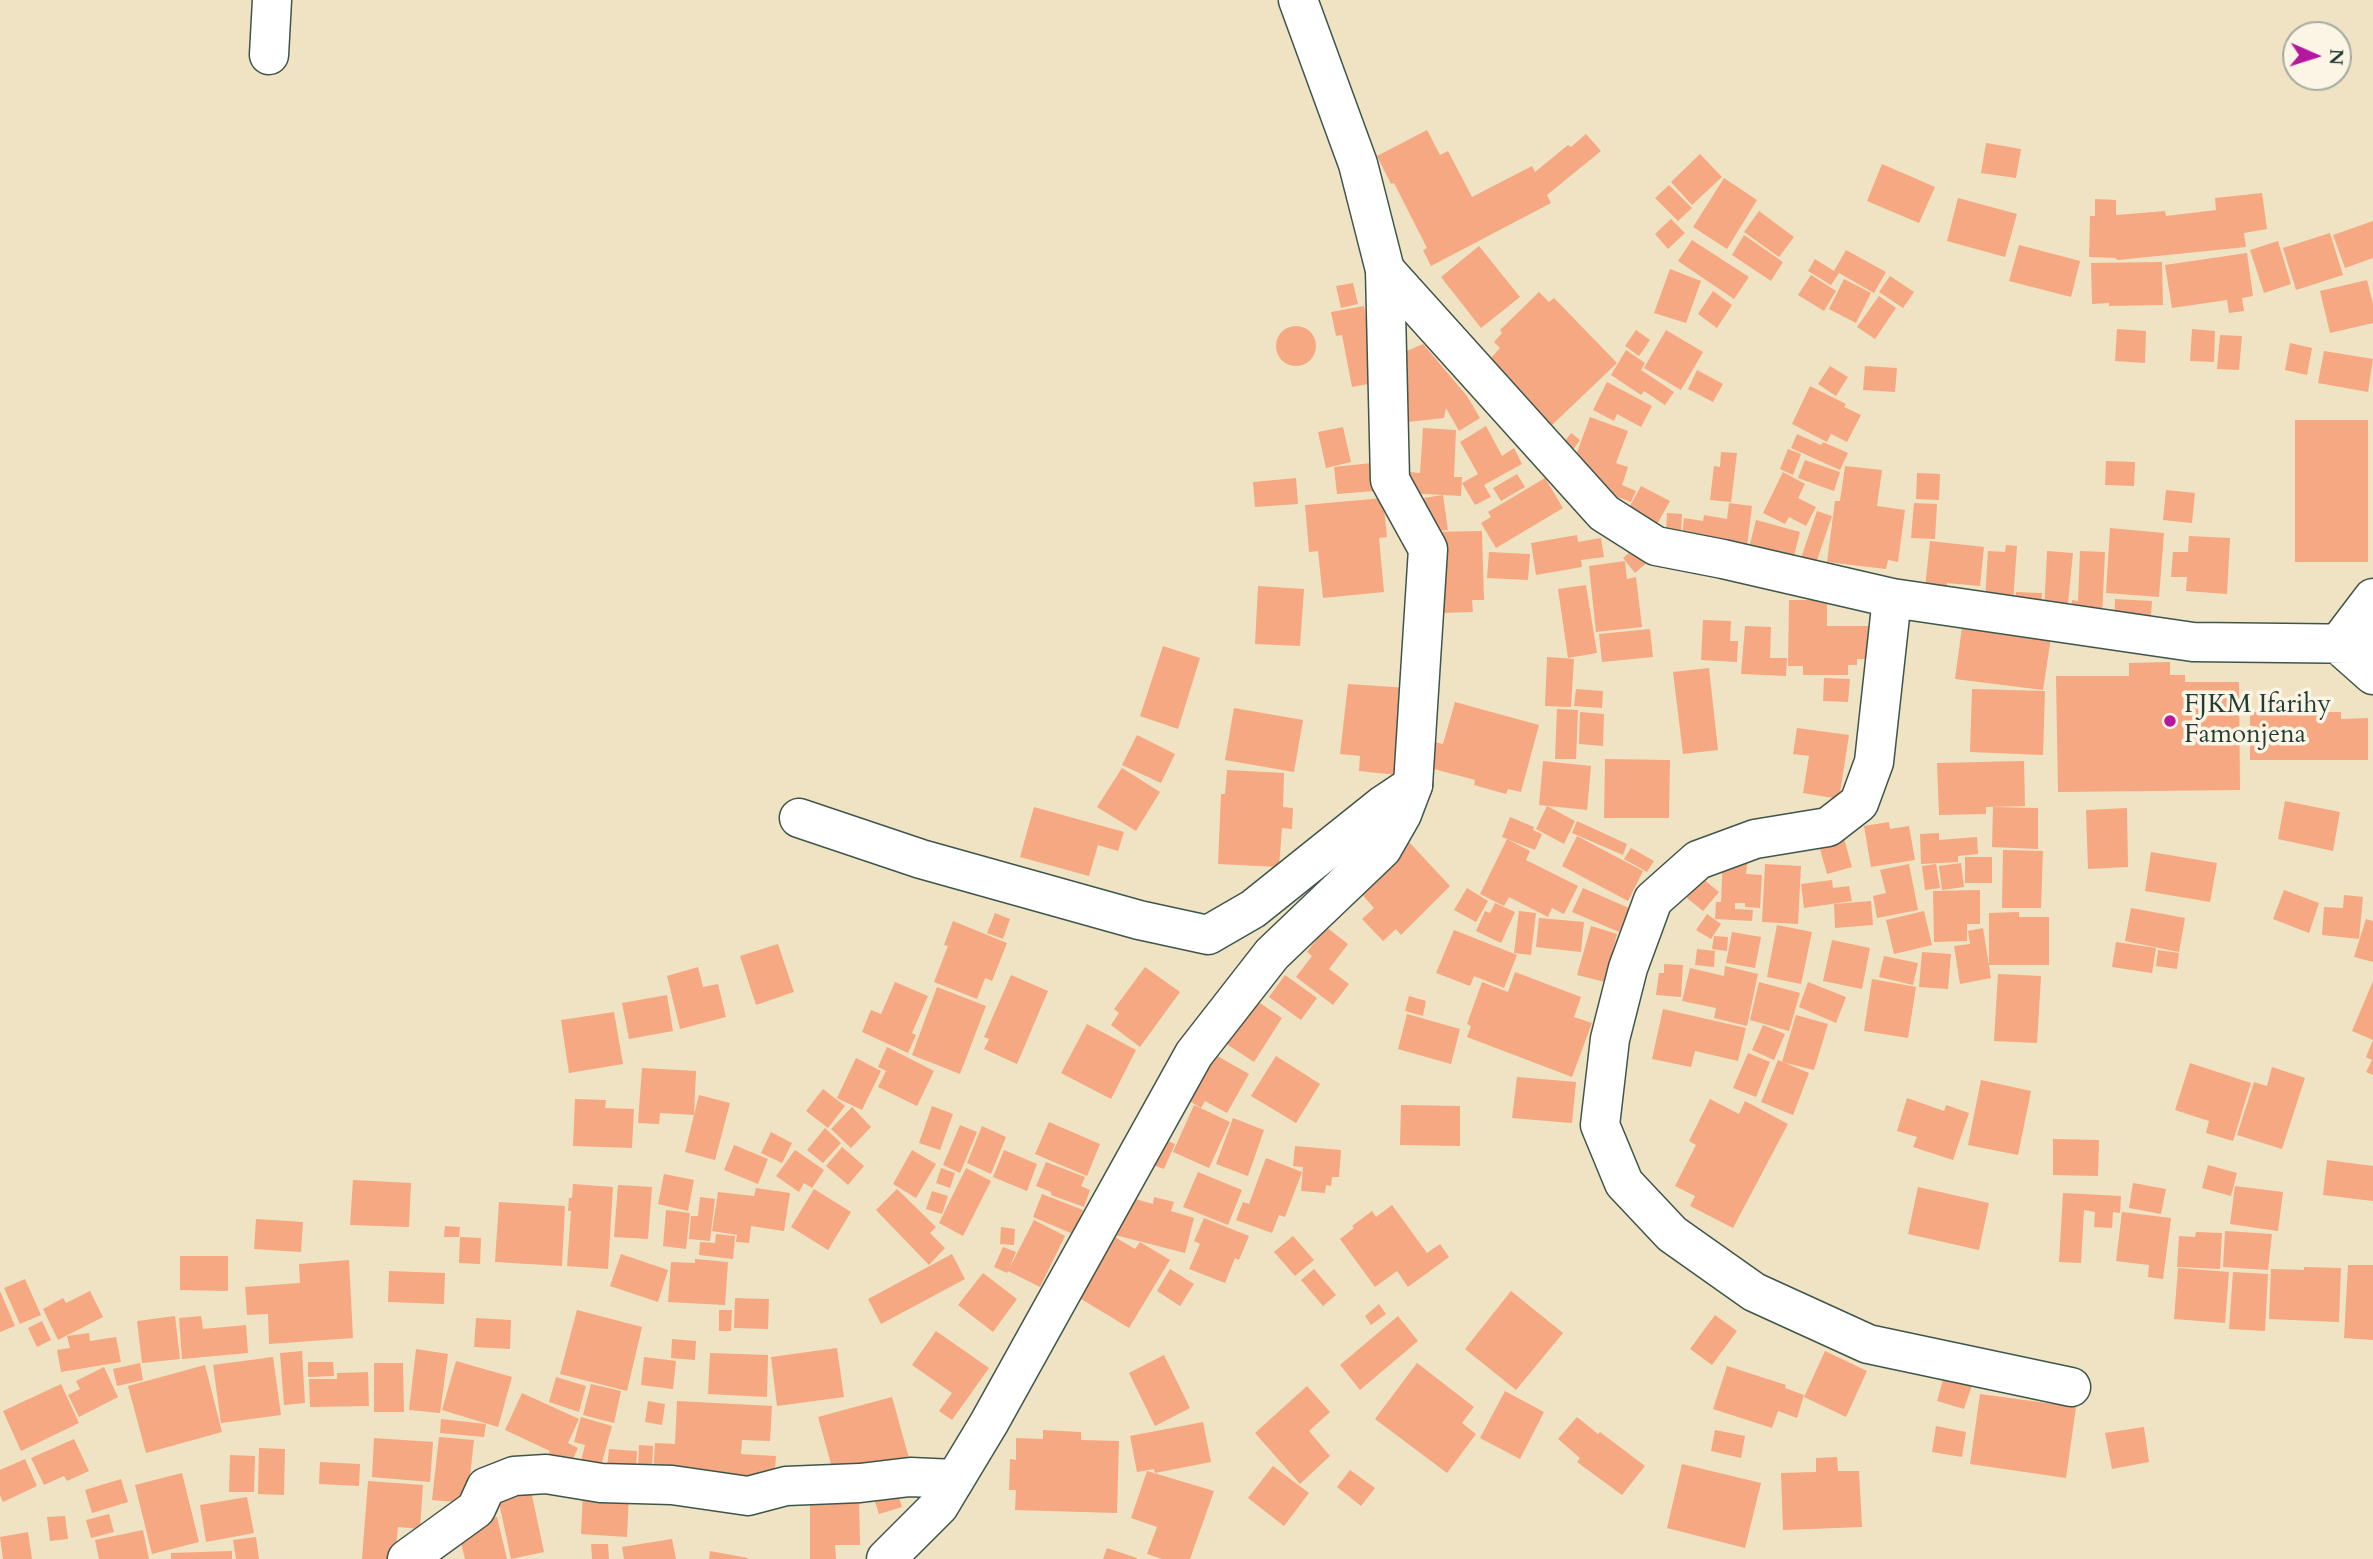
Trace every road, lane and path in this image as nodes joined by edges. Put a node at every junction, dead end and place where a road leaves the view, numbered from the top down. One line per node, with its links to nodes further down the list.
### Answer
1 (272, 0): 3 (street)
2 (1298, 0): 4 (street)
3 (269, 55)
4 (1385, 270): 6 (street); 9 (street)
5 (2373, 597): 7 (street)
6 (1892, 598): 7 (street); 11 (street)
7 (2355, 644): 8 (street)
8 (2373, 675)
9 (1413, 785): 10 (street); 12 (street)
10 (799, 818)
11 (2071, 1387)
12 (955, 1479): 13 (street); 14 (street)
13 (407, 1559)
14 (886, 1559)

